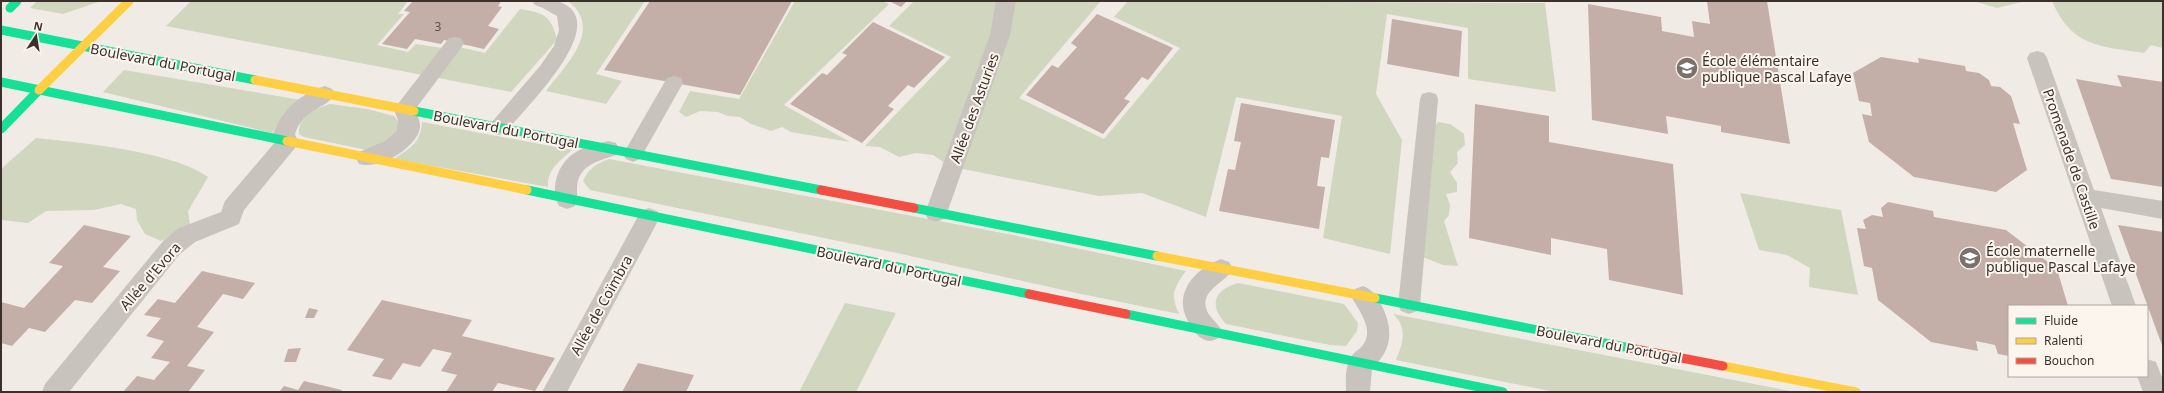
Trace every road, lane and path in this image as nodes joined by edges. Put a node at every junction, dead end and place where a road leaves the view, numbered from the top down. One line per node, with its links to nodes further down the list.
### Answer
1 (17, 1): 5 (main road)
2 (129, 1): 8 (main road)
3 (541, 1): 17 (lane)
4 (1006, 1): 25 (street, Allée des Asturies)
5 (10, 8)
6 (1, 30): 8 (main road, Boulevard du Portugal)
7 (455, 43): 15 (lane)
8 (84, 46): 12 (main road); 13 (main road, Boulevard du Portugal)
9 (2037, 58): 22 (street, Promenade de Castille)
10 (1, 82): 12 (main road, Boulevard du Portugal)
11 (674, 83): 20 (lane)
12 (38, 90): 16 (main road); 18 (main road, Boulevard du Portugal)
13 (325, 94): 15 (main road, Boulevard du Portugal); 18 (street)
14 (1429, 99): 29 (lane)
15 (404, 110): 17 (main road, Boulevard du Portugal); 21 (street, Boulevard du Portugal)
16 (1, 128)
17 (498, 128): 19 (main road, Boulevard du Portugal)
18 (287, 142): 21 (main road, Boulevard du Portugal); 34 (street, Allée d'Evora)
19 (608, 149): 20 (main road, Boulevard du Portugal); 23 (street, Boulevard du Portugal)
20 (632, 154): 25 (main road, Boulevard du Portugal)
21 (367, 158): 23 (main road, Boulevard du Portugal)
22 (2086, 197): 24 (street); 30 (street, Promenade de Castille)
23 (567, 200): 26 (main road, Boulevard du Portugal)
24 (2163, 210)
25 (936, 213): 27 (main road, Boulevard du Portugal)
26 (649, 217): 31 (main road, Boulevard du Portugal); 35 (street, Allée de Coïmbra)
27 (1221, 269): 28 (main road, Boulevard du Portugal); 31 (street)
28 (1363, 296): 29 (main road, Boulevard du Portugal); 32 (street)
29 (1409, 305): 38 (main road, Boulevard du Portugal)
30 (2124, 305)
31 (1210, 331): 32 (main road, Boulevard du Portugal)
32 (1360, 363): 36 (street); 37 (main road, Boulevard du Portugal)
33 (2148, 373): 39 (street)
34 (54, 392)
35 (554, 392)
36 (1358, 392)
37 (1503, 392)
38 (1856, 392)
39 (2155, 392)

